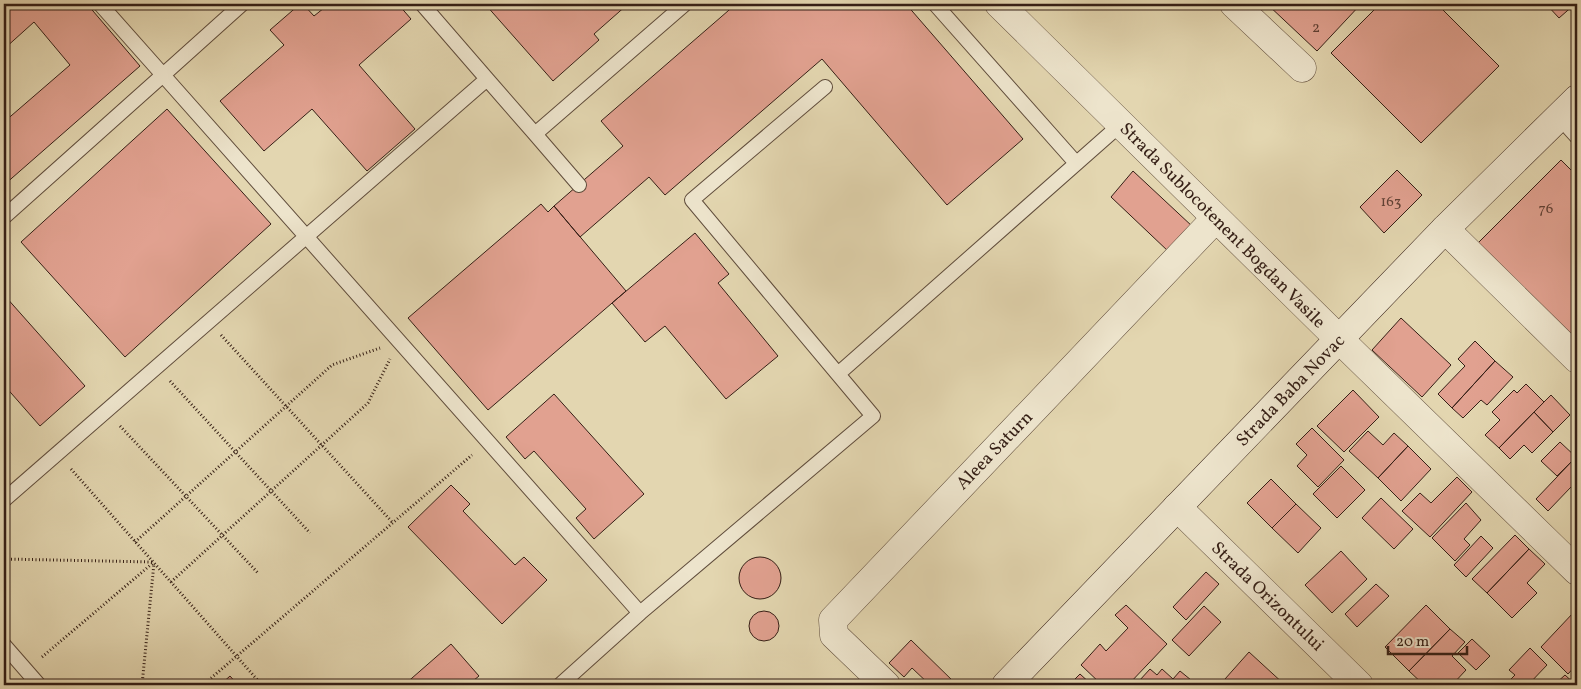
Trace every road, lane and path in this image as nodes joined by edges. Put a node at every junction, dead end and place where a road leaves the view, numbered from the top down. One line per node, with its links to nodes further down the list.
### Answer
1 (100, 4): 9 (lane)
2 (242, 4): 9 (lane)
3 (422, 4): 10 (lane)
4 (684, 4): 14 (lane)
5 (935, 4): 16 (lane)
6 (999, 4): 13 (street, Strada Sublocotenent Bogdan Vasile)
7 (1234, 4): 8 (street)
8 (1302, 68)
9 (163, 75): 18 (lane); 21 (lane)
10 (487, 78): 14 (lane); 21 (lane)
11 (825, 87): 27 (lane)
12 (1568, 108): 15 (lane); 20 (street, Strada Baba Novac)
13 (1121, 124): 16 (lane); 19 (street, Strada Sublocotenent Bogdan Vasile)
14 (535, 134): 17 (lane)
15 (1577, 136)
16 (1076, 163): 27 (lane)
17 (579, 185)
18 (4, 217)
19 (1216, 218): 23 (street, Strada Sublocotenent Bogdan Vasile); 56 (street, Aleea Saturn)
20 (1445, 229): 23 (street, Strada Baba Novac); 25 (street)
21 (306, 237): 22 (lane); 24 (lane)
22 (208, 322): 26 (lane); 28 (path)
23 (1339, 339): 37 (street, Strada Baba Novac); 44 (street, Strada Sublocotenent Bogdan Vasile)
24 (399, 341): 28 (path); 30 (lane); 31 (path)
25 (1577, 358)
26 (157, 367): 29 (lane); 32 (path)
27 (838, 374): 47 (lane)
28 (286, 407): 31 (path); 32 (path)
29 (106, 411): 33 (lane); 35 (path)
30 (488, 441): 38 (path); 47 (lane)
31 (322, 445): 34 (path); 38 (path)
32 (236, 452): 34 (path); 35 (path)
33 (57, 454): 36 (lane); 41 (path)
34 (272, 491): 39 (path); 40 (path)
35 (186, 496): 40 (path); 41 (path)
36 (4, 500)
37 (1177, 507): 57 (street, Strada Baba Novac); 58 (street, Strada Orizontului)
38 (393, 523): 49 (path)
39 (310, 533)
40 (223, 535): 45 (path); 46 (path)
41 (136, 542): 43 (path)
42 (4, 559): 43 (path)
43 (154, 562): 46 (path); 50 (path); 52 (path)
44 (1577, 571)
45 (258, 573)
46 (171, 582): 49 (path)
47 (640, 613): 55 (lane)
48 (4, 644): 50 (lane)
49 (237, 656): 53 (path); 54 (path)
50 (26, 670): 51 (lane)
51 (39, 685)
52 (142, 685)
53 (203, 685)
54 (262, 685)
55 (560, 685)
56 (886, 685)
57 (1006, 685)
58 (1359, 685)

